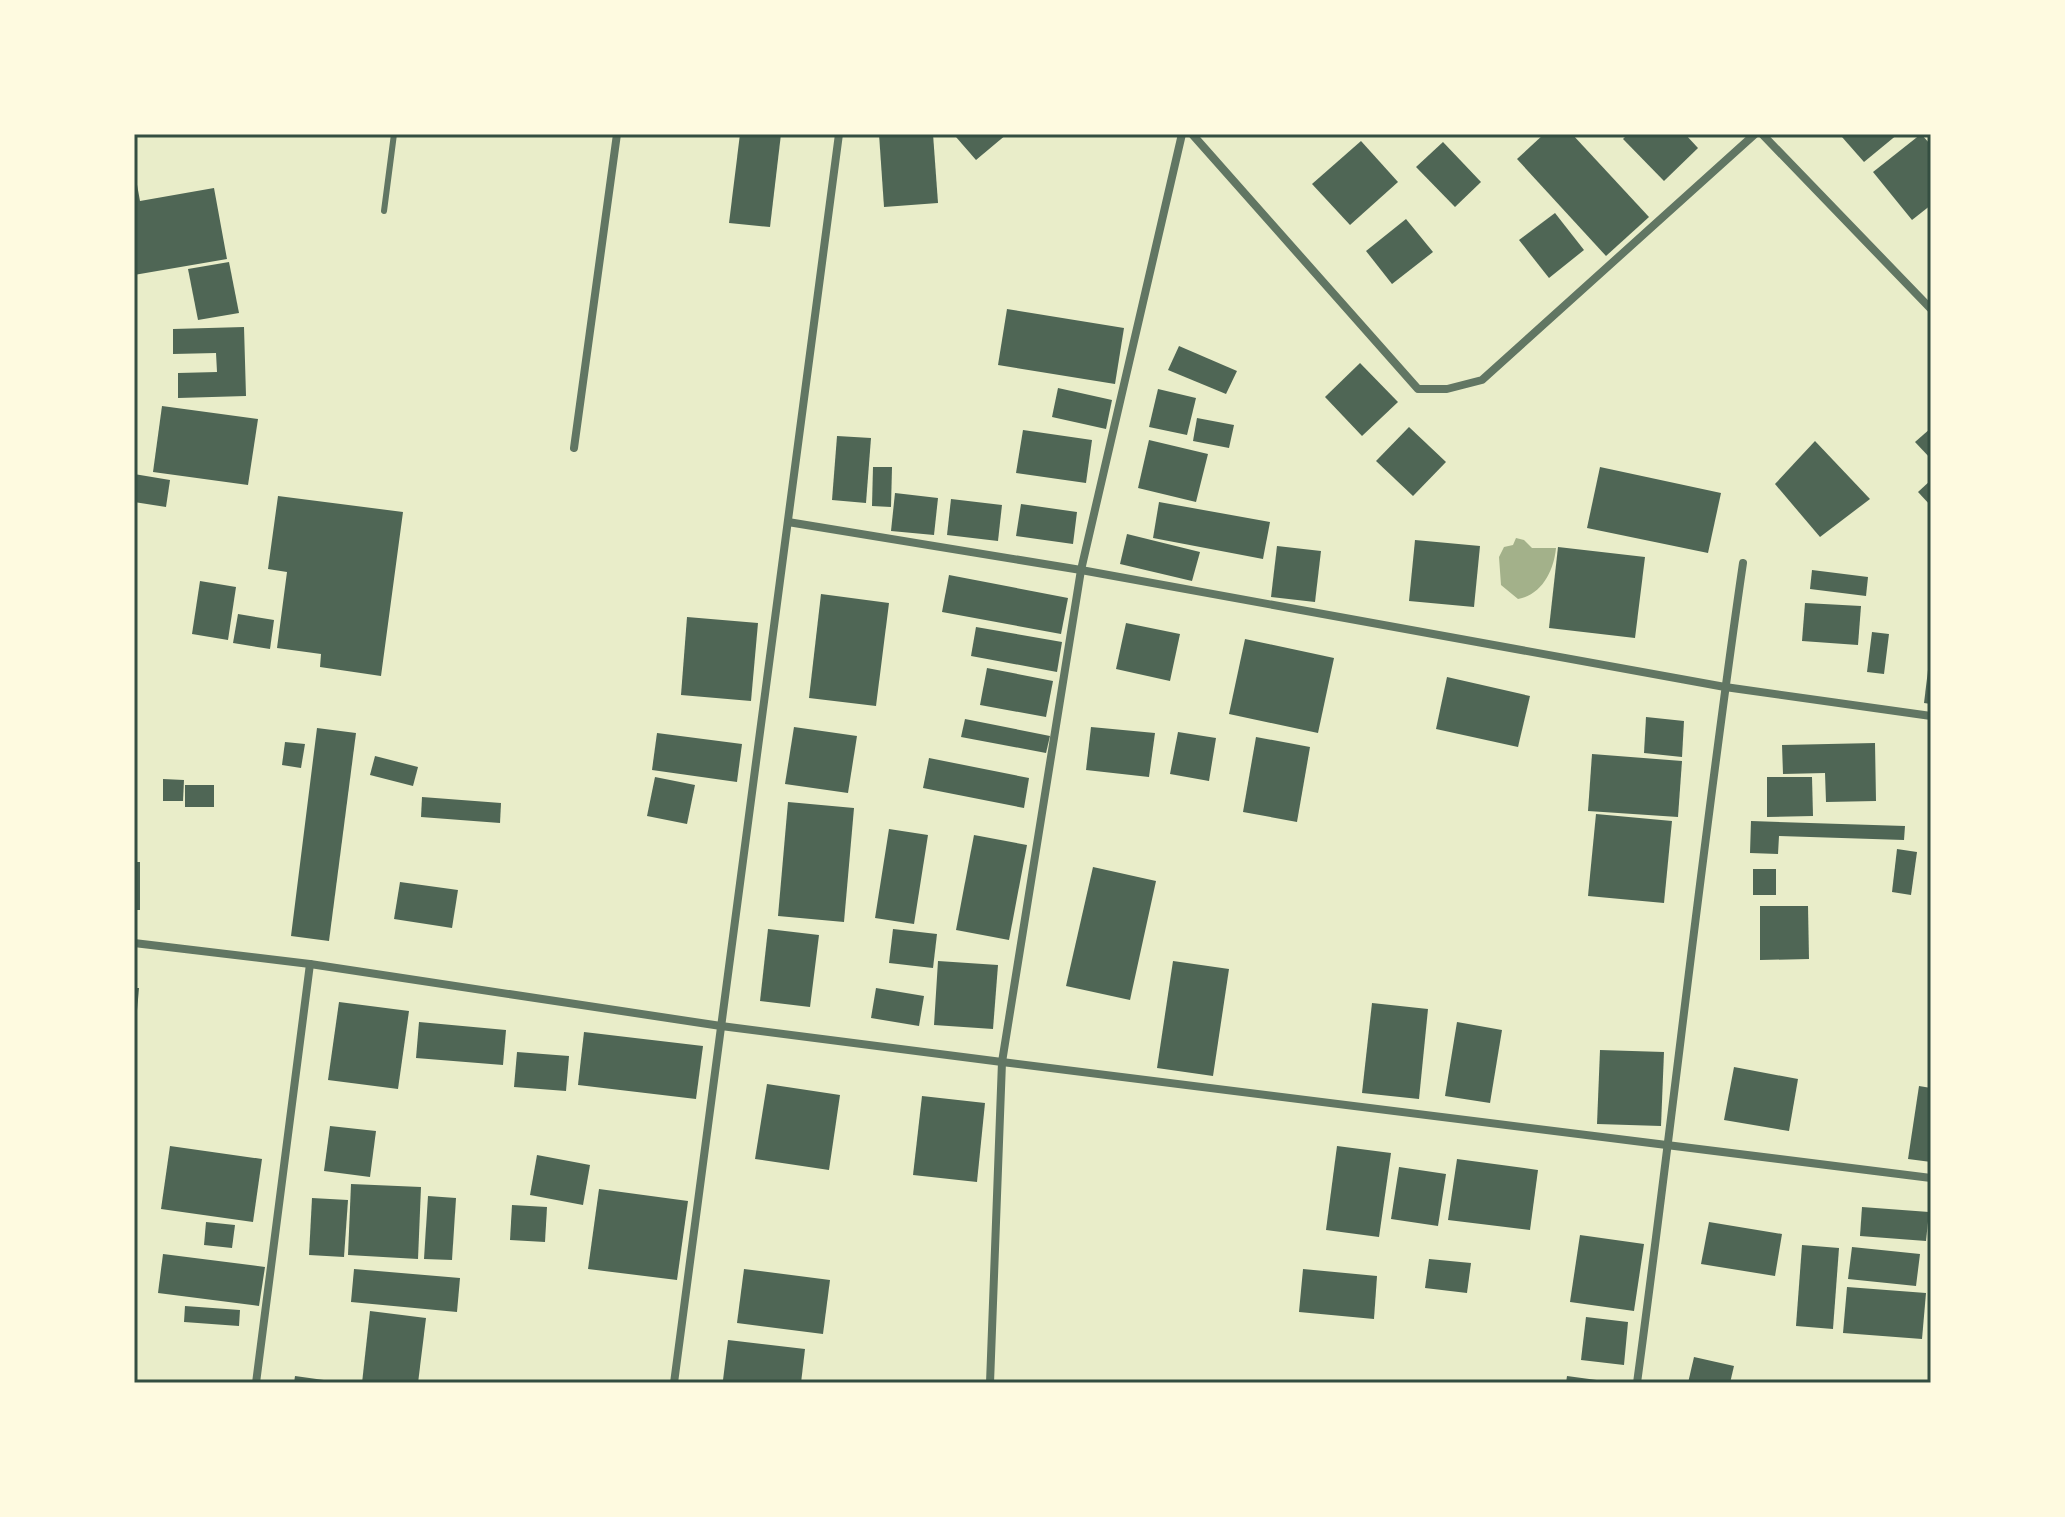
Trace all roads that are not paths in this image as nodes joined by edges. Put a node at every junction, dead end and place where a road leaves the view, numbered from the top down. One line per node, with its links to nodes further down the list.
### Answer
1 (394, 134): 8 (lane)
2 (617, 134): 10 (street)
3 (839, 134): 11 (street)
4 (1182, 134): 13 (street)
5 (1192, 134): 6 (street)
6 (1755, 134)
7 (1762, 134): 9 (street)
8 (384, 211)
9 (1931, 309)
10 (574, 448)
11 (788, 522): 13 (street); 18 (street)
12 (1743, 563): 14 (street)
13 (1081, 570): 14 (street); 19 (street)
14 (1725, 687): 15 (street); 20 (street)
15 (1931, 716)
16 (134, 943): 17 (street)
17 (310, 964): 18 (street); 22 (street)
18 (721, 1026): 19 (street); 23 (street)
19 (1002, 1062): 20 (street); 24 (street)
20 (1669, 1145): 21 (street); 25 (street)
21 (1931, 1178)
22 (256, 1383)
23 (674, 1383)
24 (990, 1383)
25 (1637, 1383)

